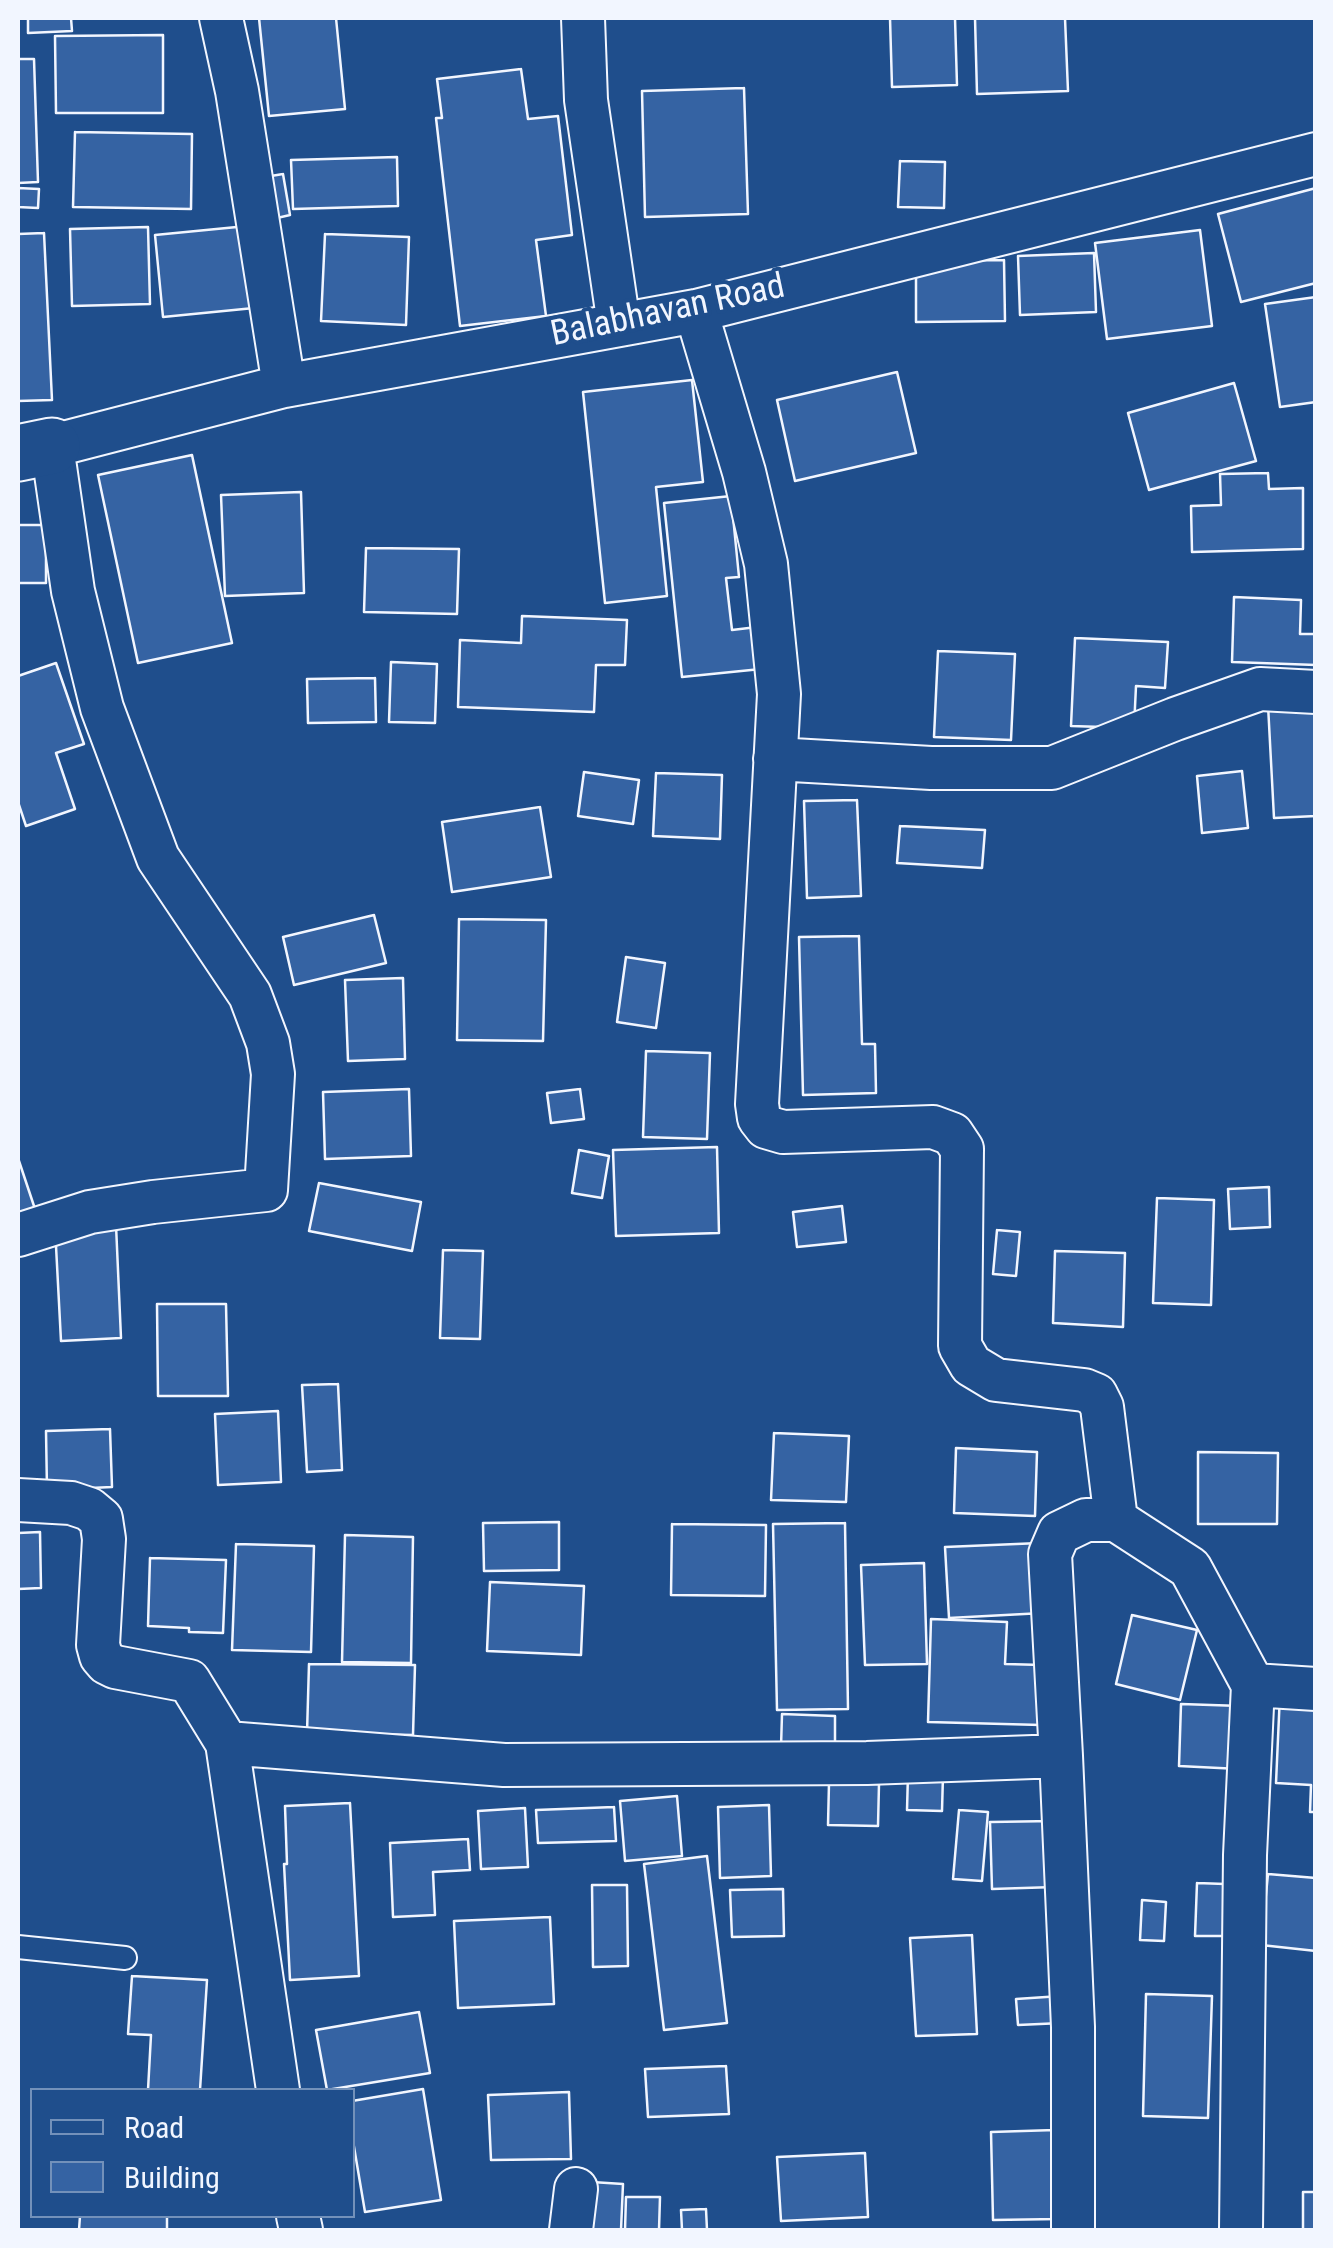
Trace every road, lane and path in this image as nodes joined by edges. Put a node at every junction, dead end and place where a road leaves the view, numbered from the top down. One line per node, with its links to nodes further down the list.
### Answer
1 (221, 18): 6 (street)
2 (583, 18): 5 (street)
3 (1316, 154): 4 (street, Balabhavan Road)
4 (696, 311): 5 (street, Balabhavan Road); 9 (street)
5 (619, 325): 6 (street, Balabhavan Road)
6 (284, 386): 7 (street, Balabhavan Road)
7 (35, 449): 10 (street)
8 (1316, 692): 9 (street)
9 (775, 759): 12 (street)
10 (18, 1235)
11 (18, 1500): 15 (street)
12 (1116, 1520): 13 (street); 16 (street)
13 (1253, 1685): 14 (street); 23 (street)
14 (1316, 1689)
15 (227, 1742): 16 (street); 19 (street)
16 (1061, 1756): 22 (street)
17 (18, 1947): 18 (lane)
18 (125, 1958)
19 (278, 2088)
20 (576, 2189): 21 (street)
21 (570, 2230)
22 (1073, 2230)
23 (1241, 2230)

